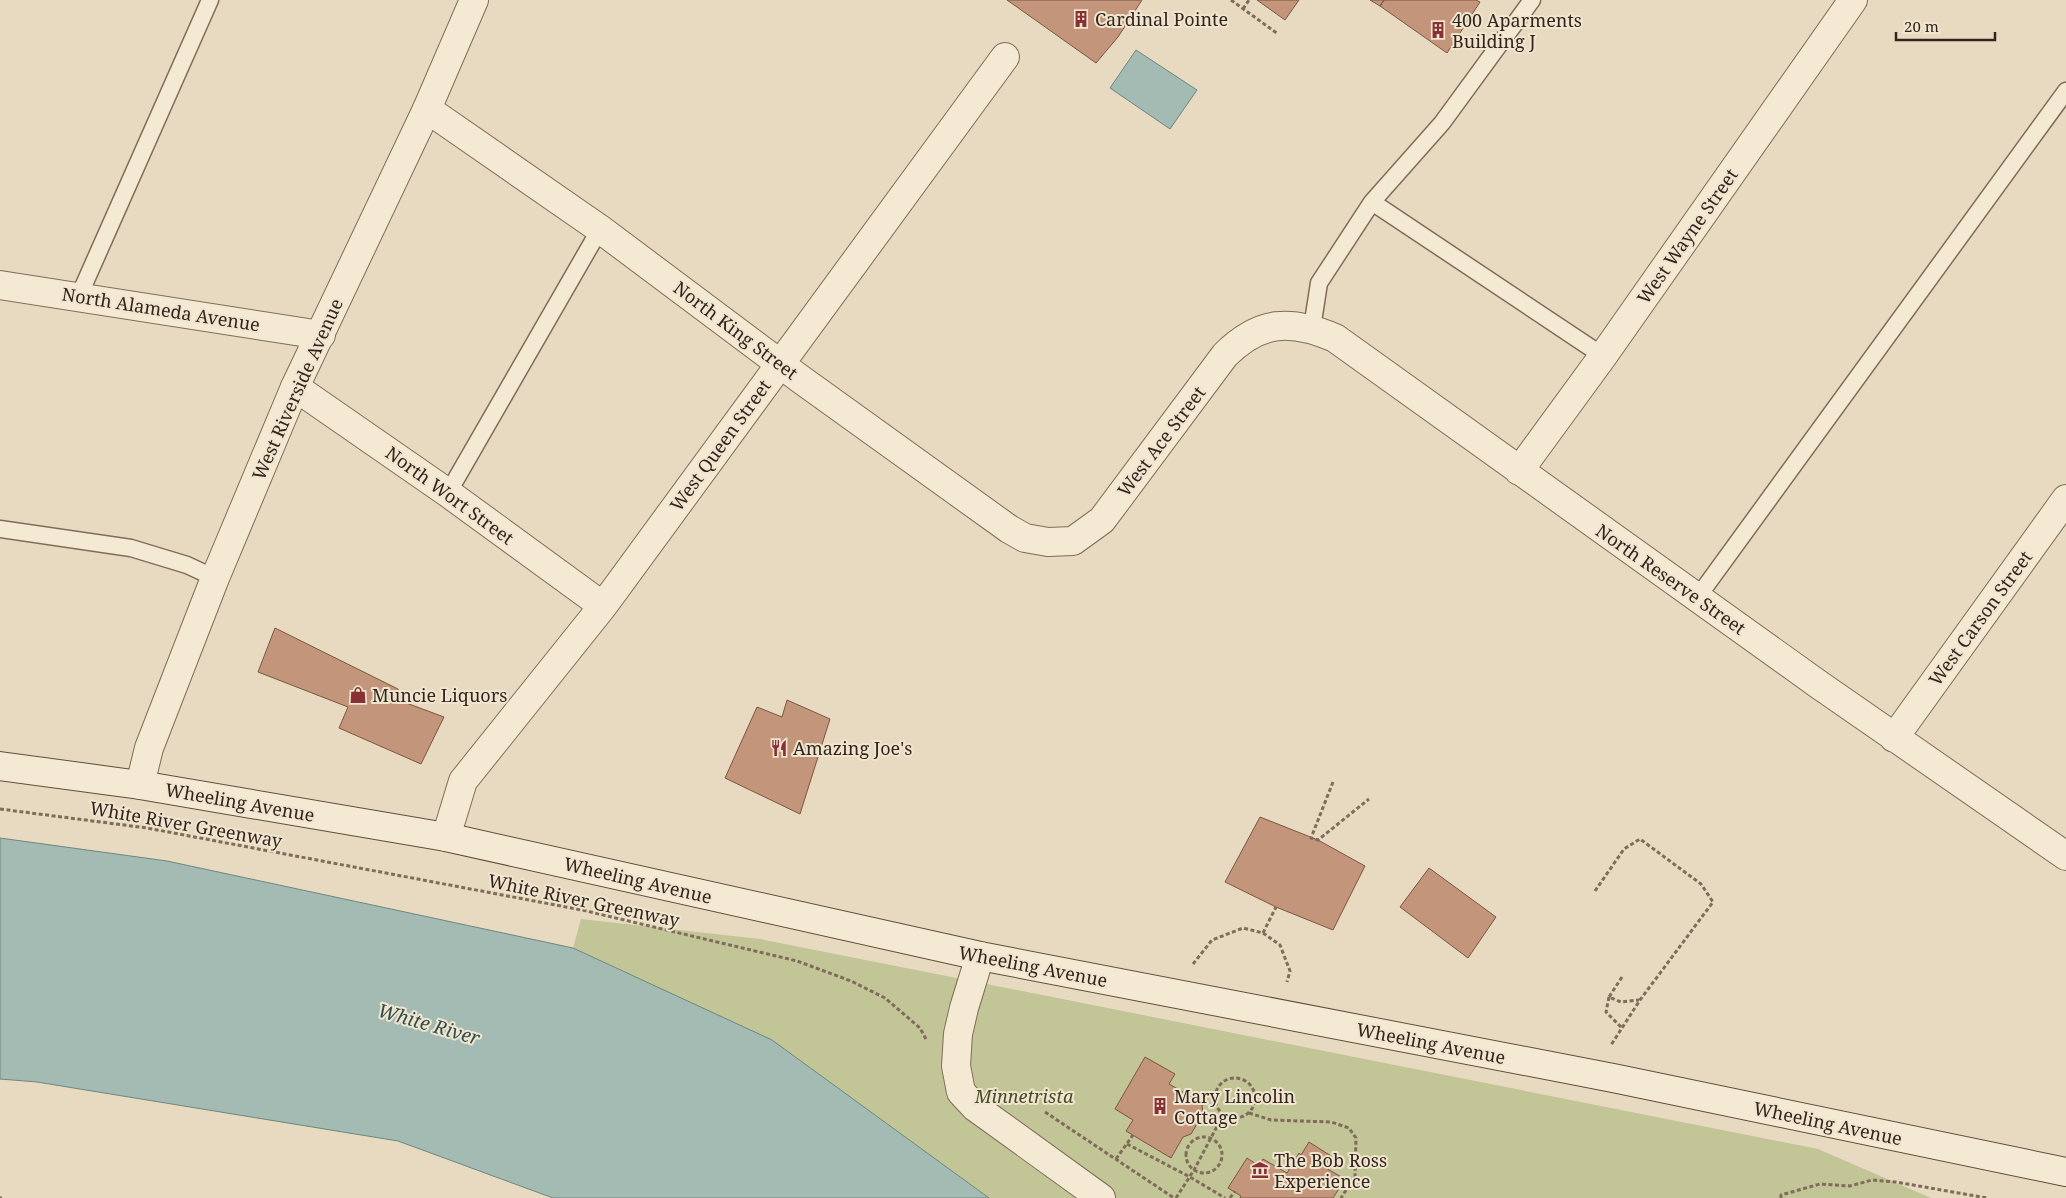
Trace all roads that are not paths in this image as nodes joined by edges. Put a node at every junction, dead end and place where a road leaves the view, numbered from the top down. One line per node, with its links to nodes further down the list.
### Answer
1 (210, 0): 11 (lane)
2 (474, 0): 7 (street, West Riverside Avenue)
3 (1853, 0): 15 (street, West Wayne Street)
4 (1525, 2): 8 (lane)
5 (1005, 57): 16 (street, West Queen Street)
6 (2066, 91): 24 (lane)
7 (427, 109): 9 (street, North King Street); 14 (street, West Riverside Avenue)
8 (1372, 202): 13 (lane); 15 (lane)
9 (600, 230): 16 (street, North King Street); 19 (lane)
10 (0, 285): 11 (street, North Alameda Avenue)
11 (79, 296): 14 (street, North Alameda Avenue)
12 (1269, 327): 13 (street, North Reserve Street); 22 (street, West Ace Street)
13 (1312, 328): 18 (street, North Reserve Street)
14 (321, 334): 17 (street, West Riverside Avenue)
15 (1603, 356): 18 (street, West Wayne Street)
16 (780, 362): 22 (street, North King Street); 25 (street, West Queen Street)
17 (295, 387): 19 (street, North Wort Street); 23 (street, West Riverside Avenue)
18 (1519, 471): 24 (street, North Reserve Street)
19 (448, 493): 25 (street, North Wort Street)
20 (2066, 499): 26 (street, West Carson Street)
21 (0, 529): 23 (lane)
22 (1048, 542)
23 (215, 578): 28 (street, West Riverside Avenue)
24 (1697, 598): 26 (street, North Reserve Street)
25 (603, 606): 29 (street, West Queen Street)
26 (1894, 738): 30 (street, North Reserve Street)
27 (0, 766): 28 (street, Wheeling Avenue)
28 (140, 785): 29 (street, Wheeling Avenue)
29 (446, 837): 31 (street, Wheeling Avenue)
30 (2066, 856)
31 (980, 956): 32 (street, Wheeling Avenue); 33 (street)
32 (2066, 1172)
33 (1101, 1198)

